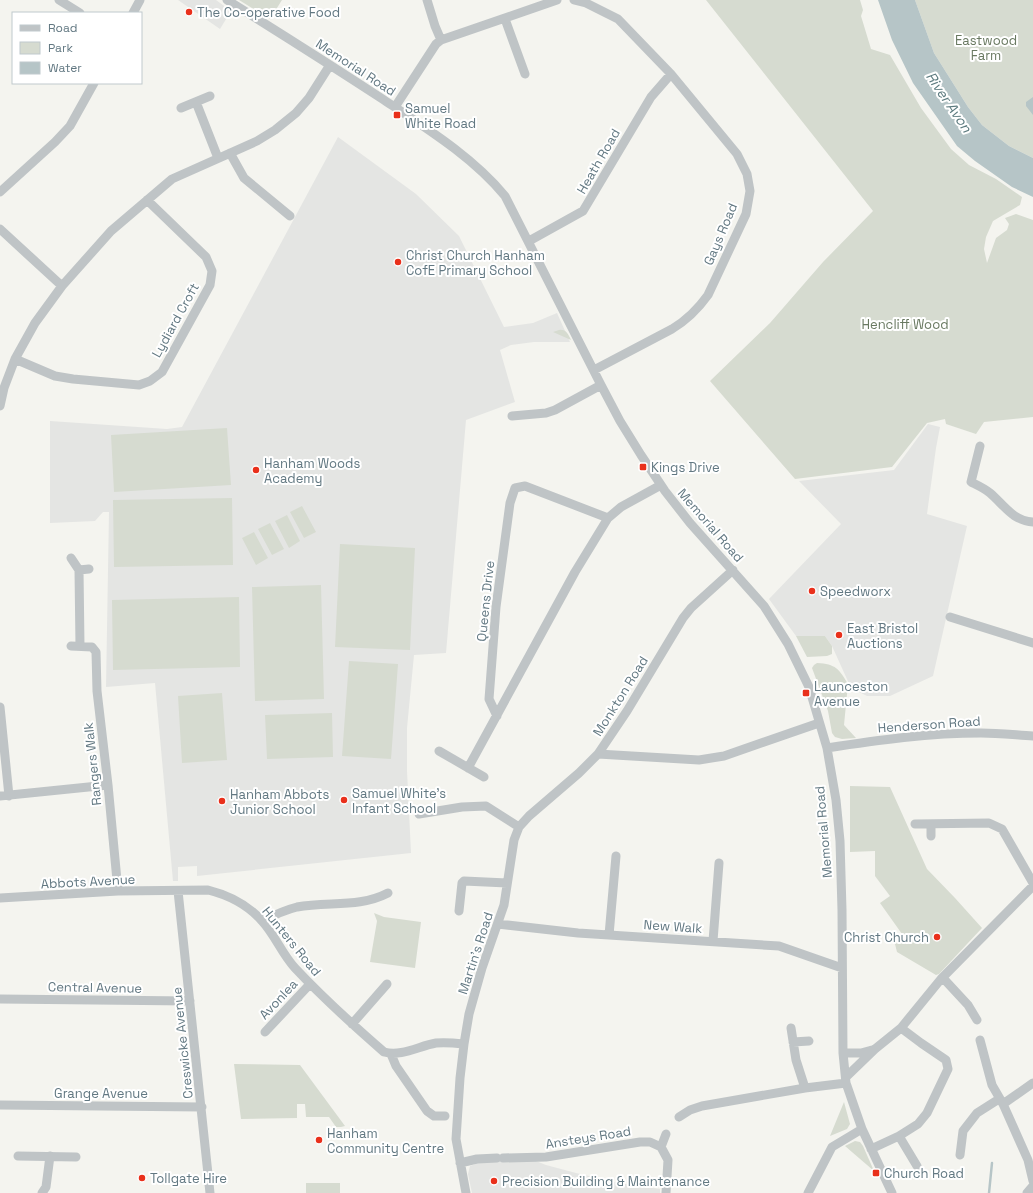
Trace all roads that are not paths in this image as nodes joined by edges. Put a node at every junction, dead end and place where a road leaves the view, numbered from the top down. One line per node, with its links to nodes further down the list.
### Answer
1 (59, 0): 7 (street)
2 (140, 0): 8 (street)
3 (227, 0): 11 (street, Memorial Road)
4 (427, 0): 10 (street)
5 (557, 0): 9 (street)
6 (574, 0): 13 (street, Gays Road)
7 (78, 12)
8 (134, 12)
9 (505, 19): 10 (street); 12 (street)
10 (441, 40): 17 (street)
11 (330, 65): 17 (street, Memorial Road); 19 (street)
12 (525, 74)
13 (671, 74): 25 (street, Heath Road); 28 (street, Gays Road)
14 (93, 84): 21 (street)
15 (210, 96): 16 (street)
16 (196, 102): 18 (street); 20 (street)
17 (395, 107): 25 (street, Memorial Road)
18 (181, 108)
19 (230, 153): 20 (street); 23 (street)
20 (218, 158): 22 (street)
21 (0, 192)
22 (147, 200): 26 (street); 27 (street, Lydiard Croft)
23 (290, 216)
24 (0, 229): 26 (street)
25 (529, 241): 28 (street, Memorial Road)
26 (62, 286): 27 (street)
27 (15, 359): 30 (street)
28 (594, 370): 29 (street, Memorial Road)
29 (601, 385): 31 (street); 33 (street, Memorial Road)
30 (0, 406)
31 (512, 416)
32 (980, 446): 35 (street)
33 (661, 485): 34 (street); 39 (street, Memorial Road)
34 (608, 518): 43 (street); 43 (street, Queens Drive)
35 (1033, 522)
36 (71, 558): 38 (street)
37 (89, 569): 38 (street)
38 (79, 570): 51 (street, Rangers Walk)
39 (733, 570): 44 (street, Memorial Road); 48 (street, Monkton Road)
40 (950, 617): 41 (street)
41 (1033, 643)
42 (0, 707): 52 (street)
43 (497, 716): 49 (street)
44 (819, 723): 46 (street, Memorial Road); 48 (street)
45 (1033, 736): 46 (street, Henderson Road)
46 (827, 748): 71 (street, Memorial Road)
47 (439, 751): 49 (street)
48 (598, 754): 56 (street, Monkton Road)
49 (468, 768): 50 (street)
50 (484, 777)
51 (108, 785): 52 (street); 62 (street, Rangers Walk)
52 (4, 796)
53 (419, 814): 56 (street)
54 (915, 824): 55 (street)
55 (932, 824): 57 (street); 61 (street)
56 (519, 827): 60 (street, Martin's Road)
57 (931, 836)
58 (616, 856): 69 (street)
59 (719, 863): 70 (street)
60 (507, 883): 66 (street); 68 (street, Martin's Road)
61 (1033, 884): 72 (street)
62 (118, 891): 63 (street, Abbots Avenue); 65 (street, Abbots Avenue)
63 (178, 891): 67 (street, Hunters Road); 76 (street, Creswicke Avenue)
64 (388, 893): 67 (street)
65 (0, 898)
66 (459, 911)
67 (263, 921): 73 (street, Hunters Road)
68 (498, 924): 69 (street, New Walk); 85 (street, Martin's Road)
69 (609, 935): 70 (street, New Walk)
70 (713, 941): 71 (street, New Walk)
71 (842, 968): 87 (street, Memorial Road)
72 (943, 978): 77 (street); 80 (street)
73 (310, 984): 78 (street, Hunters Road); 81 (street, Avonlea)
74 (387, 984): 78 (street)
75 (0, 999): 76 (street, Central Avenue)
76 (190, 1001): 94 (street, Creswicke Avenue)
77 (977, 1020)
78 (352, 1024): 88 (street, Hunters Road)
79 (791, 1028): 84 (street)
80 (901, 1028): 86 (street); 99 (street)
81 (265, 1032)
82 (809, 1040): 84 (street)
83 (980, 1040): 92 (street)
84 (793, 1042): 91 (street)
85 (464, 1044): 88 (street); 106 (street, Martin's Road)
86 (875, 1049): 87 (street); 89 (street)
87 (843, 1053): 89 (street, Memorial Road)
88 (391, 1054): 95 (street)
89 (846, 1080): 91 (street); 97 (street, Memorial Road)
90 (1033, 1084): 92 (street)
91 (805, 1088): 96 (street)
92 (1001, 1102): 102 (street); 108 (street)
93 (0, 1105): 94 (street, Grange Avenue)
94 (202, 1107): 111 (street, Creswicke Avenue)
95 (445, 1116)
96 (679, 1117)
97 (862, 1129): 101 (street, Memorial Road); 114 (street)
98 (666, 1134): 100 (street)
99 (899, 1136): 101 (street); 107 (street)
100 (661, 1147): 106 (street, Ansteys Road); 113 (street)
101 (871, 1149): 115 (street, Memorial Road)
102 (960, 1155)
103 (18, 1156): 104 (street)
104 (50, 1156): 105 (street); 110 (street)
105 (76, 1157)
106 (460, 1163): 112 (street, Martin's Road)
107 (917, 1166)
108 (1033, 1181)
109 (1033, 1186): 116 (street)
110 (42, 1193)
111 (210, 1193)
112 (466, 1193)
113 (666, 1193)
114 (808, 1193)
115 (892, 1193)
116 (1027, 1193)

